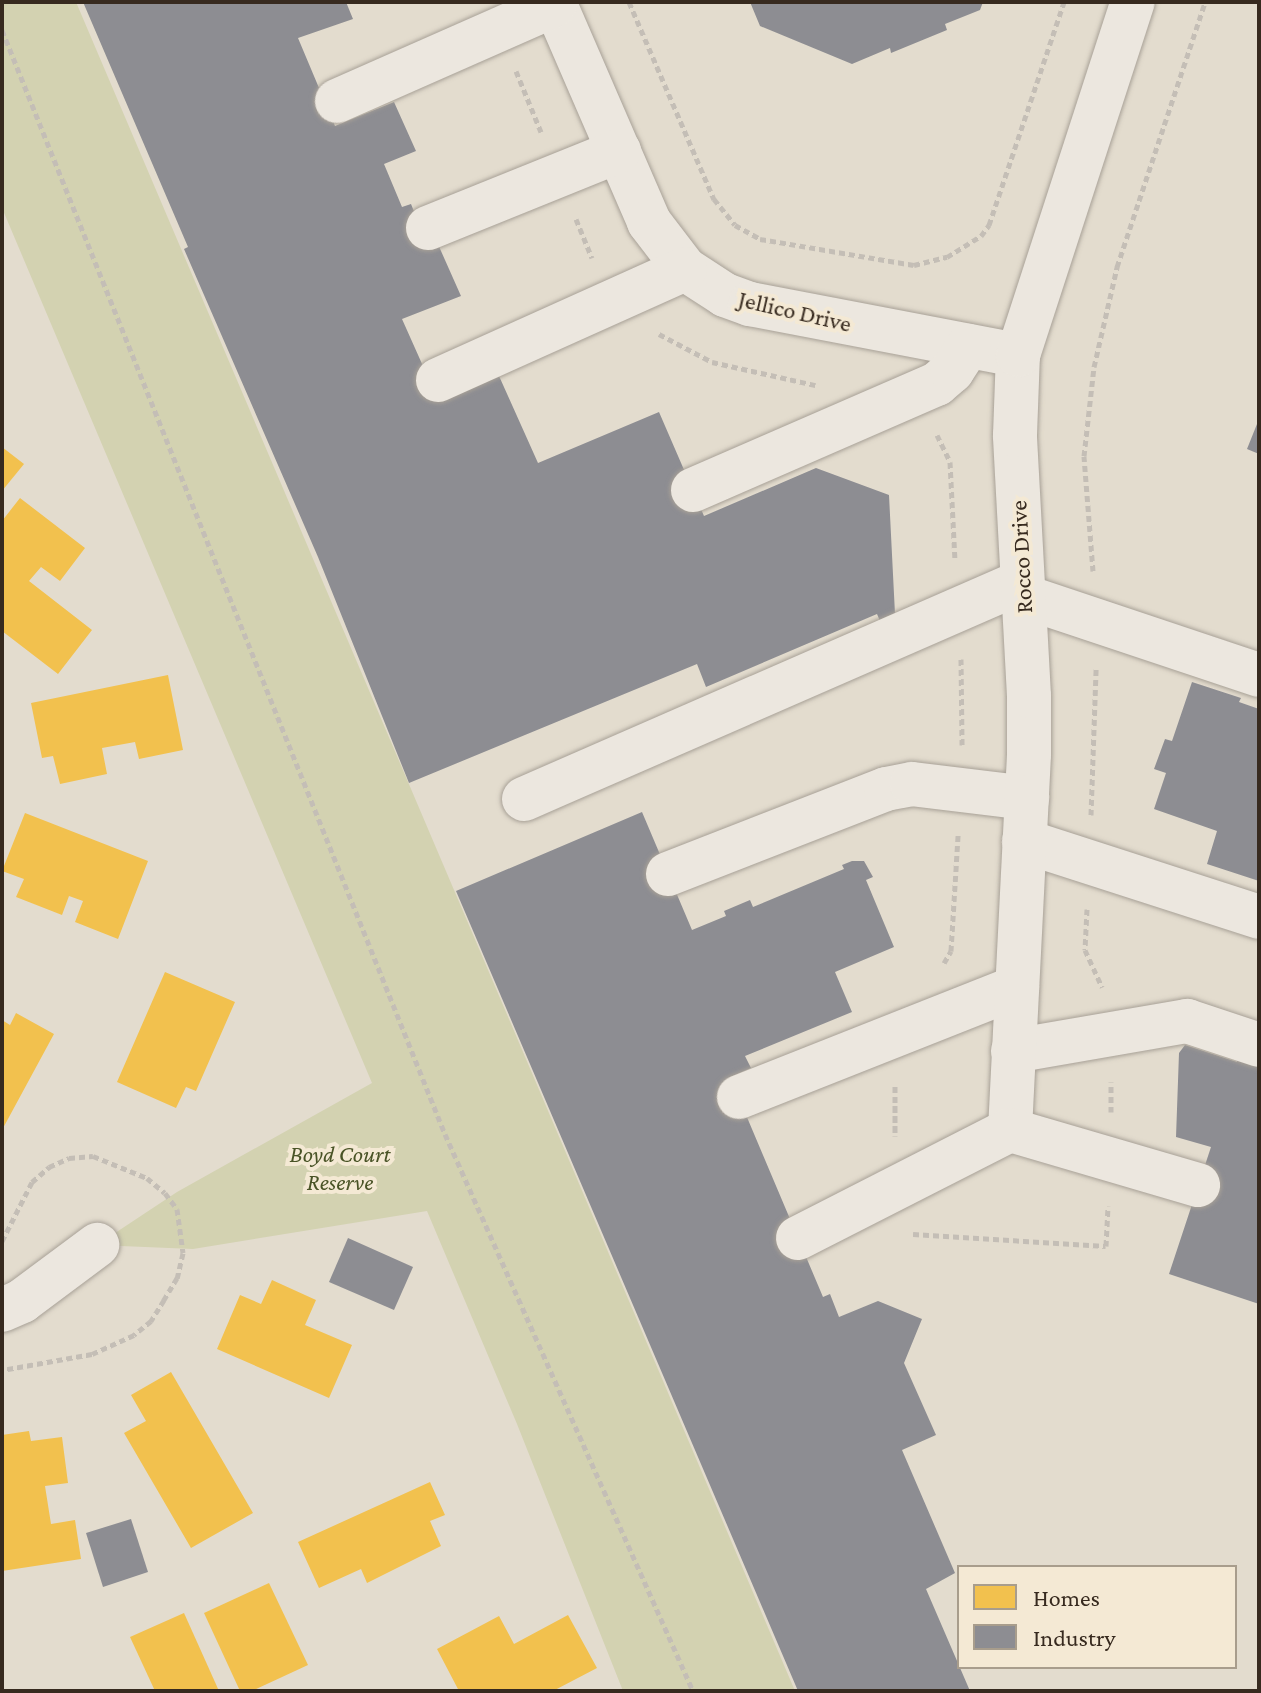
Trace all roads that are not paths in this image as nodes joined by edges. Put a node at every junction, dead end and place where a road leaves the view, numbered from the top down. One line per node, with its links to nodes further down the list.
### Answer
1 (1133, 2): 8 (street, Rocco Drive)
2 (554, 4): 3 (street); 4 (street, Jellico Drive)
3 (337, 101)
4 (619, 151): 5 (street); 6 (street, Jellico Drive)
5 (428, 228)
6 (685, 269): 7 (street, Jellico Drive); 9 (street)
7 (968, 346): 8 (street, Jellico Drive); 10 (street)
8 (1018, 355): 11 (street, Rocco Drive)
9 (438, 380)
10 (693, 490)
11 (1022, 589): 12 (street); 13 (street, Rocco Drive); 14 (street)
12 (1259, 675)
13 (1027, 798): 15 (street, Rocco Drive); 16 (street)
14 (524, 799)
15 (1024, 841): 17 (street); 18 (street, Rocco Drive)
16 (668, 874)
17 (1259, 917)
18 (1017, 987): 20 (street, Rocco Drive); 21 (street)
19 (1259, 1045): 20 (street)
20 (1013, 1051): 22 (street, Rocco Drive)
21 (739, 1097)
22 (1010, 1130): 23 (street); 24 (street)
23 (1198, 1185)
24 (798, 1238)
25 (97, 1245): 26 (street)
26 (2, 1310)

